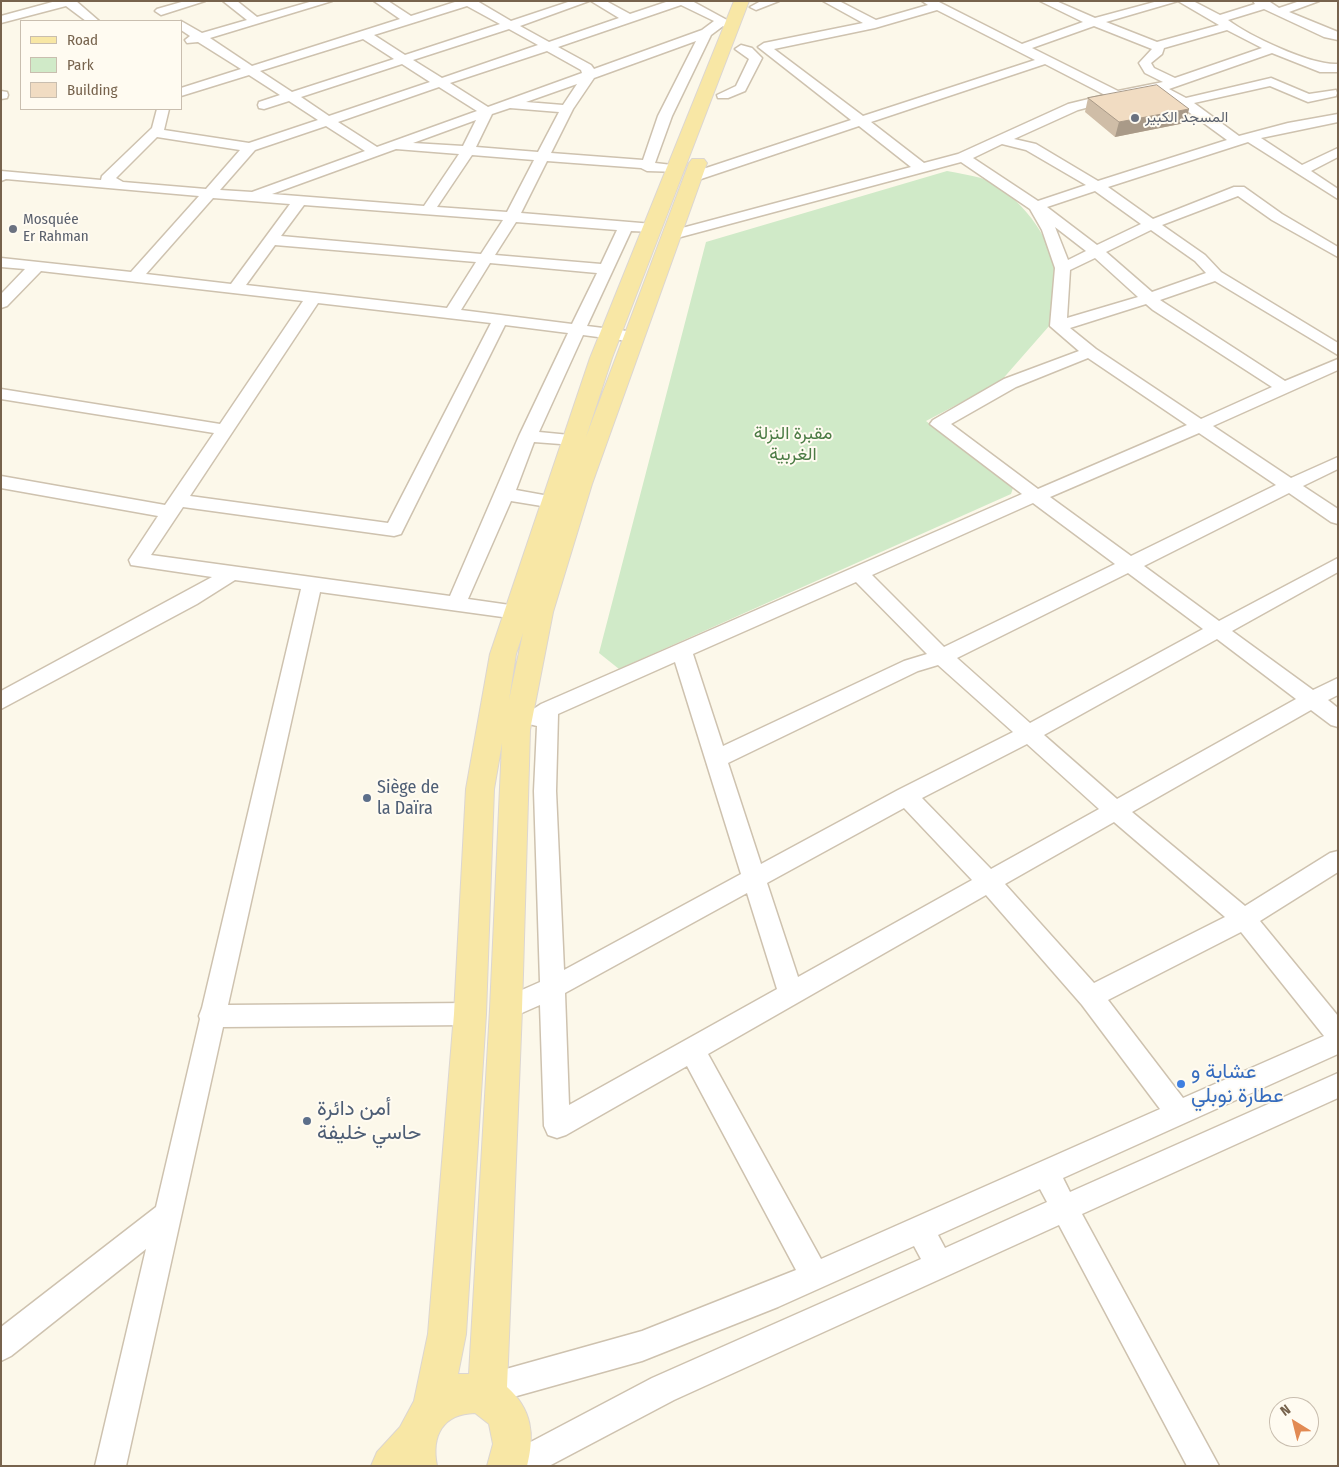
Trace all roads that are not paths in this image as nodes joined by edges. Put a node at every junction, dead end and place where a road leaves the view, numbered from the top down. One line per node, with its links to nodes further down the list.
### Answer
1 (68, 1): 20 (street); 21 (street)
2 (199, 1): 22 (street)
3 (229, 1): 24 (street)
4 (326, 1): 24 (street)
5 (380, 1): 23 (street)
6 (583, 1): 29 (street)
7 (597, 1): 19 (street)
8 (681, 1): 19 (street); 27 (street)
9 (829, 1): 28 (street)
10 (1046, 1): 25 (street)
11 (1172, 1): 25 (street)
12 (1207, 1): 15 (street)
13 (1313, 1): 18 (street)
14 (470, 2): 23 (street); 29 (street)
15 (1189, 3): 26 (street)
16 (1263, 3): 18 (street); 26 (street)
17 (933, 4): 28 (street); 38 (street)
18 (1278, 12): 33 (street)
19 (630, 19): 37 (street)
20 (1, 20)
21 (92, 20)
22 (174, 20)
23 (409, 20): 31 (street)
24 (255, 22): 34 (street)
25 (1094, 22): 36 (street); 38 (street)
26 (1224, 22): 36 (street); 39 (street)
27 (748, 23): 28 (street); 32 (street); 59 (street); 74 (main road); 74 (main road)
28 (875, 24)
29 (507, 25): 37 (street); 40 (street)
30 (182, 26): 34 (street)
31 (364, 34): 40 (street); 43 (street)
32 (706, 34): 44 (street); 71 (street)
33 (1338, 36)
34 (200, 37): 35 (street); 43 (street)
35 (182, 43)
36 (1156, 46): 46 (street)
37 (548, 47): 44 (street); 45 (street)
38 (1021, 48): 41 (street)
39 (1272, 49): 42 (street); 46 (street)
40 (405, 59): 45 (street); 50 (street)
41 (1046, 60): 51 (street); 59 (street)
42 (1338, 68)
43 (250, 69): 48 (street); 50 (street)
44 (589, 74): 53 (street); 55 (street)
45 (444, 83): 57 (street); 58 (street)
46 (1174, 83): 47 (street)
47 (1159, 88): 51 (street); 52 (street)
48 (182, 92)
49 (1330, 94): 52 (street)
50 (290, 96): 54 (street); 58 (street)
51 (1117, 96): 63 (street)
52 (1184, 102): 62 (street)
53 (508, 104): 55 (street); 57 (street)
54 (264, 105)
55 (566, 109): 69 (street)
56 (163, 110): 61 (street)
57 (487, 112): 64 (street); 67 (street)
58 (328, 120): 65 (street); 66 (street)
59 (863, 121): 72 (street); 74 (street)
60 (1335, 121): 62 (street)
61 (154, 133): 65 (street); 76 (street)
62 (1243, 139): 73 (street); 77 (street)
63 (1002, 140): 70 (street); 77 (street)
64 (395, 146): 66 (street); 67 (street)
65 (250, 147): 78 (street)
66 (376, 152): 80 (street)
67 (467, 152): 69 (street); 83 (street)
68 (1338, 152): 73 (street)
69 (543, 157): 71 (street); 84 (street)
70 (963, 157): 72 (street); 82 (street)
71 (648, 164): 74 (street)
72 (922, 168): 87 (street)
73 (1301, 171): 79 (street)
74 (685, 173): 87 (main road)
75 (1, 177): 76 (street)
76 (120, 186): 78 (street)
77 (1098, 187): 82 (street); 85 (street)
78 (209, 193): 80 (street); 97 (street)
79 (1338, 195)
80 (251, 196): 81 (street)
81 (300, 200): 83 (street); 88 (street)
82 (1036, 206): 89 (street); 94 (street)
83 (428, 210): 84 (street)
84 (512, 217): 86 (street); 91 (street)
85 (1152, 224): 89 (street); 90 (street); 96 (street)
86 (626, 226): 87 (street); 95 (street)
87 (662, 232): 106 (main road)
88 (271, 240): 91 (street); 98 (street)
89 (1098, 253): 94 (street); 100 (street)
90 (1338, 253)
91 (484, 260): 95 (street); 102 (street)
92 (1, 262): 93 (street)
93 (38, 265): 97 (street); 101 (street)
94 (1063, 268): 104 (street)
95 (606, 269): 105 (street)
96 (1216, 275): 100 (street); 107 (street)
97 (136, 276): 98 (street)
98 (236, 288): 99 (street)
99 (313, 298): 102 (street); 112 (street)
100 (1150, 298): 104 (street); 109 (street)
101 (1, 303)
102 (451, 313): 103 (street)
103 (500, 320): 105 (street); 121 (street)
104 (1058, 326): 108 (street)
105 (578, 330): 106 (street); 113 (street)
106 (623, 335): 114 (main road); 138 (main road)
107 (1336, 349): 109 (street)
108 (1090, 352): 111 (street); 119 (street)
109 (1284, 388): 111 (street)
110 (1, 394): 112 (street)
111 (1200, 425): 117 (street); 119 (street)
112 (225, 430): 121 (street)
113 (528, 436): 114 (street); 118 (street)
114 (574, 440): 120 (main road)
115 (1338, 462): 117 (street)
116 (1, 482): 121 (street)
117 (1289, 485): 122 (street); 123 (street)
118 (505, 494): 120 (street); 128 (street)
119 (1034, 496): 123 (street); 126 (street)
120 (554, 502): 129 (main road)
121 (174, 506): 125 (street)
122 (1338, 518)
123 (1127, 564): 130 (street); 132 (street)
124 (1338, 564): 130 (street)
125 (232, 573): 127 (street); 135 (street)
126 (859, 574): 131 (street); 132 (street)
127 (312, 584): 128 (street); 155 (street)
128 (456, 604): 129 (street)
129 (517, 612): 141 (main road)
130 (1216, 628): 134 (street); 139 (street)
131 (682, 652): 136 (street); 140 (street)
132 (942, 657): 139 (street); 140 (street)
133 (1338, 686): 134 (street)
134 (1312, 700): 137 (street); 145 (street)
135 (1, 701)
136 (548, 710): 138 (street); 143 (street)
137 (1338, 719)
138 (516, 730): 142 (main road)
139 (1030, 733): 144 (street); 145 (street)
140 (716, 759): 147 (street)
141 (480, 789): 142 (street); 154 (main road)
142 (514, 790): 143 (street); 153 (main road)
143 (545, 791): 150 (street)
144 (906, 796): 147 (street); 148 (street)
145 (1116, 811): 148 (street); 149 (street)
146 (1338, 860): 149 (street)
147 (754, 880): 150 (street); 151 (street)
148 (989, 882): 151 (street); 152 (street)
149 (1244, 919): 152 (street); 156 (street)
150 (552, 988): 153 (street); 158 (street)
151 (791, 994): 158 (street)
152 (1091, 996): 160 (street)
153 (506, 1009): 168 (main road)
154 (470, 1014): 155 (street); 169 (main road)
155 (211, 1016): 163 (street)
156 (1338, 1035)
157 (1338, 1042): 160 (street)
158 (692, 1050): 166 (street)
159 (1338, 1085): 162 (street)
160 (1178, 1112): 161 (street)
161 (1046, 1174): 162 (street); 164 (street)
162 (1066, 1209): 165 (street); 173 (street)
163 (167, 1215): 167 (street); 170 (street)
164 (921, 1230): 165 (street); 166 (street)
165 (939, 1266): 172 (street)
166 (815, 1276): 168 (street)
167 (1, 1346)
168 (484, 1392): 169 (main road); 171 (main road)
169 (414, 1445)
170 (110, 1466)
171 (507, 1466)
172 (517, 1466)
173 (1204, 1466)

